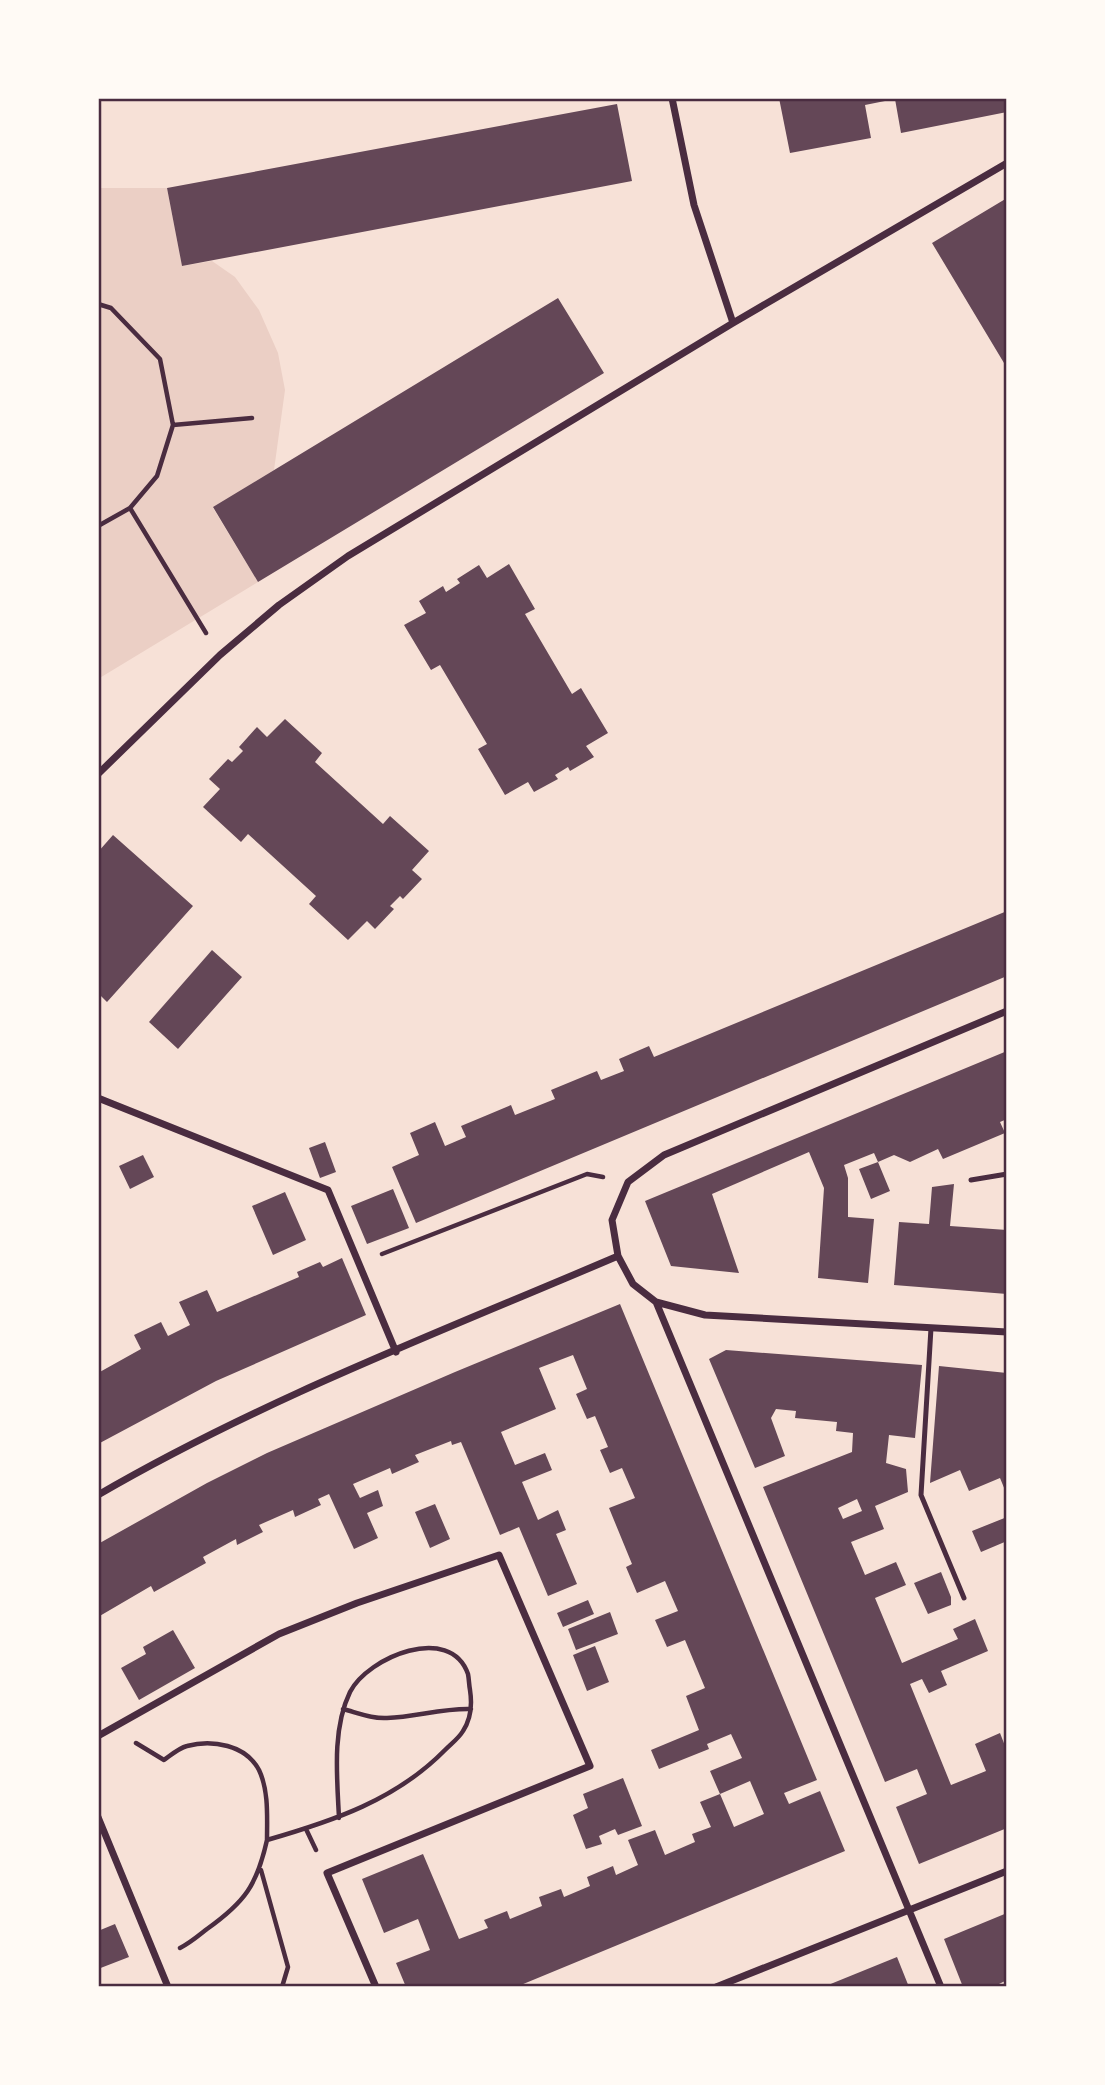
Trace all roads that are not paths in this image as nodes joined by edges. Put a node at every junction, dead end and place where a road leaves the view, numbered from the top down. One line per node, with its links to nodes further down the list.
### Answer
1 (672, 98): 3 (street)
2 (1007, 163): 3 (street)
3 (733, 323): 4 (street)
4 (100, 770)
5 (1007, 1011): 9 (street)
6 (98, 1098): 13 (street)
7 (1007, 1174): 8 (lane)
8 (971, 1180)
9 (618, 1256): 10 (street); 13 (street)
10 (656, 1302): 11 (street); 19 (street)
11 (931, 1328): 12 (street); 15 (lane)
12 (1007, 1332)
13 (396, 1352): 14 (street)
14 (98, 1494)
15 (964, 1598)
16 (98, 1736): 22 (street)
17 (98, 1817): 20 (street)
18 (1007, 1871): 19 (street)
19 (909, 1909): 23 (street); 24 (street)
20 (168, 1985): 21 (street)
21 (157, 1987)
22 (376, 1987)
23 (716, 1987)
24 (941, 1987)

